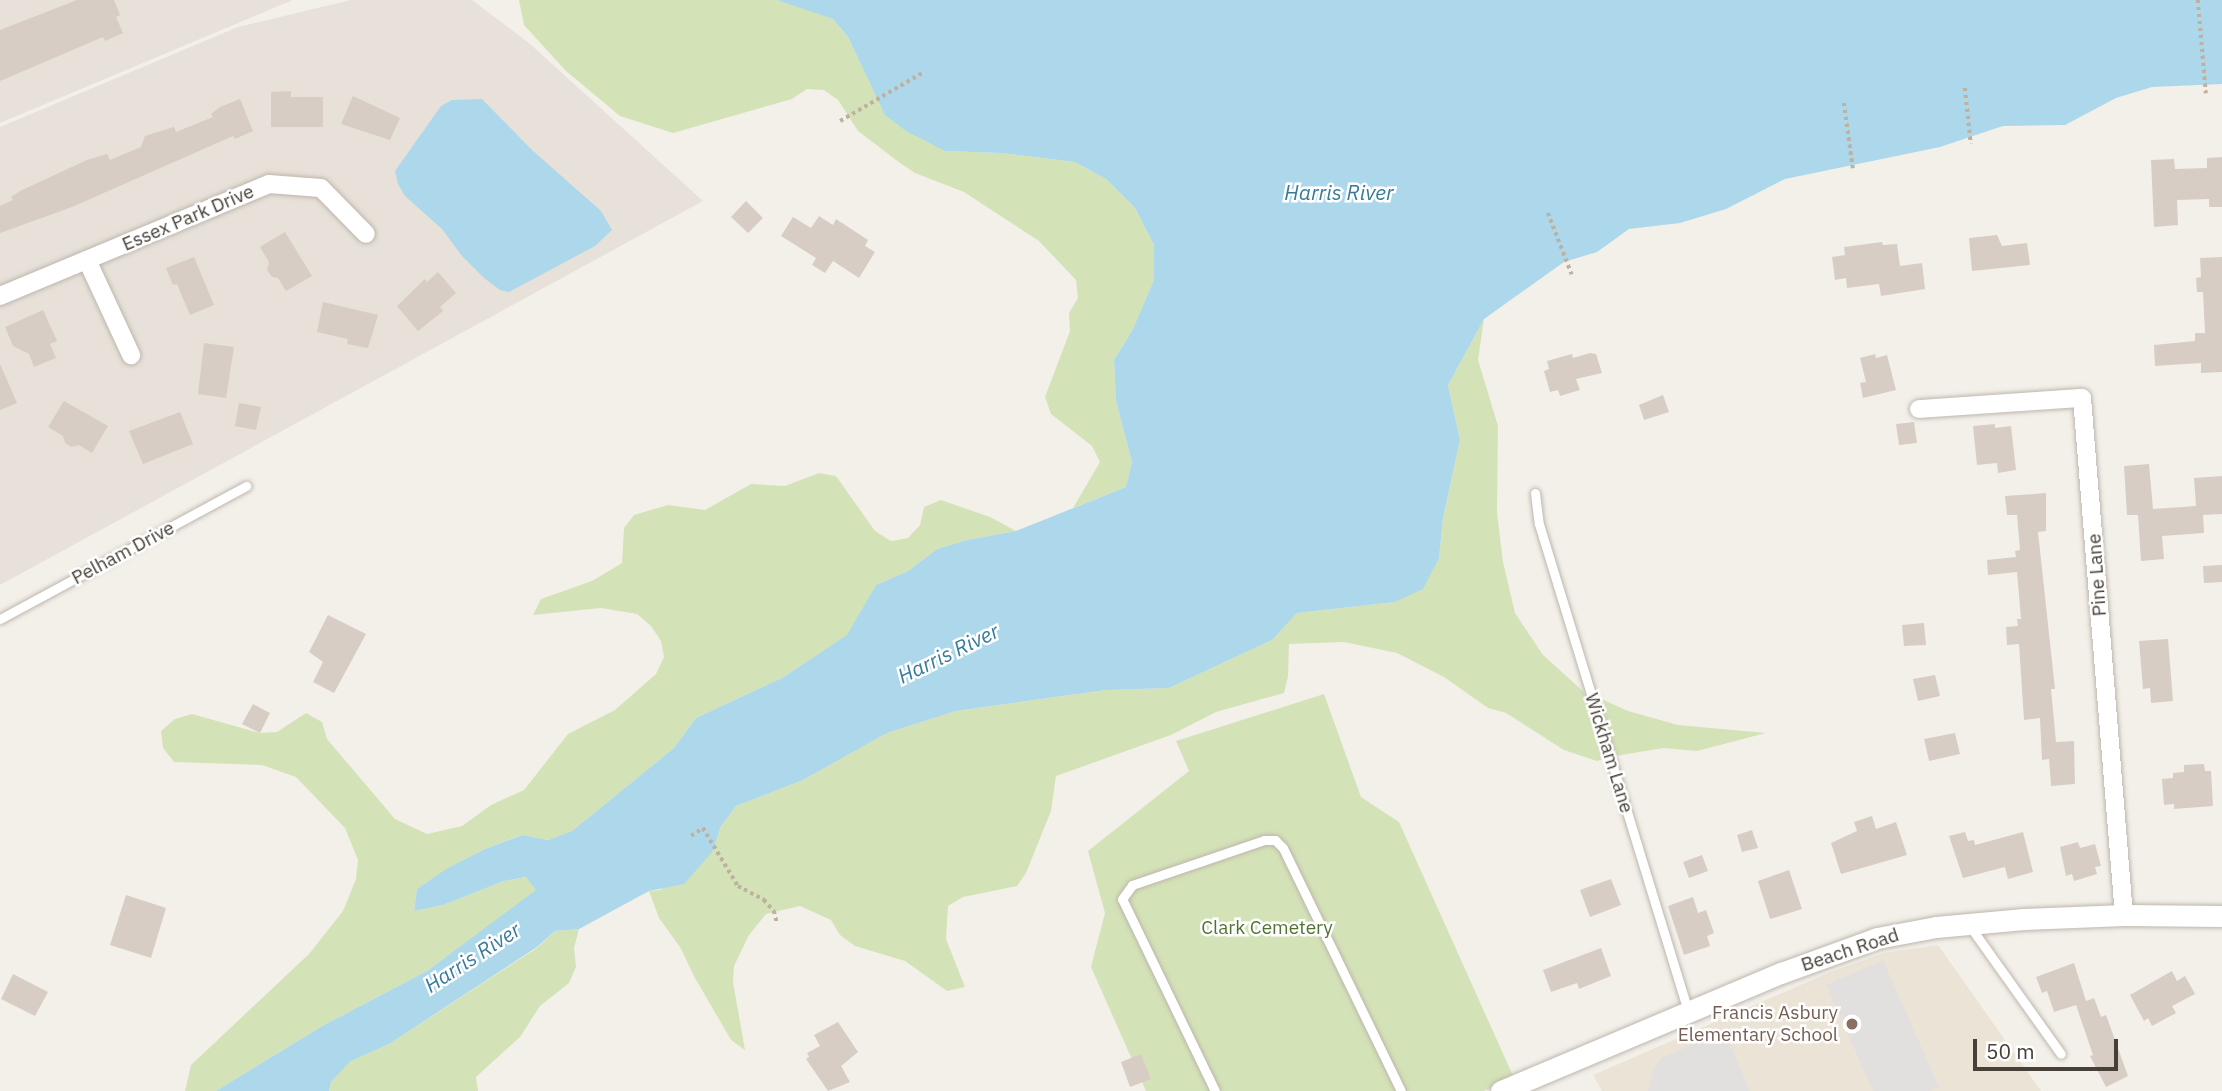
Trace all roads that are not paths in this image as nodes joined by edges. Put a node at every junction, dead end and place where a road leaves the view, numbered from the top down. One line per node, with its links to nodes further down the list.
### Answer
1 (366, 234): 2 (street, Essex Park Drive)
2 (87, 260): 3 (street, Essex Park Drive); 4 (street)
3 (0, 296)
4 (131, 355)
5 (1919, 409): 9 (street, Pine Lane)
6 (246, 486): 8 (lane, Pelham Drive)
7 (1535, 493): 12 (lane, Wickham Lane)
8 (0, 619)
9 (2124, 915): 10 (street, Beach Road); 11 (street, Beach Road)
10 (2222, 916)
11 (1968, 923): 12 (street, Beach Road); 13 (lane)
12 (1688, 1013): 16 (street, Beach Road)
13 (2061, 1054)
14 (1215, 1091): 15 (lane)
15 (1401, 1091)
16 (1501, 1091)

